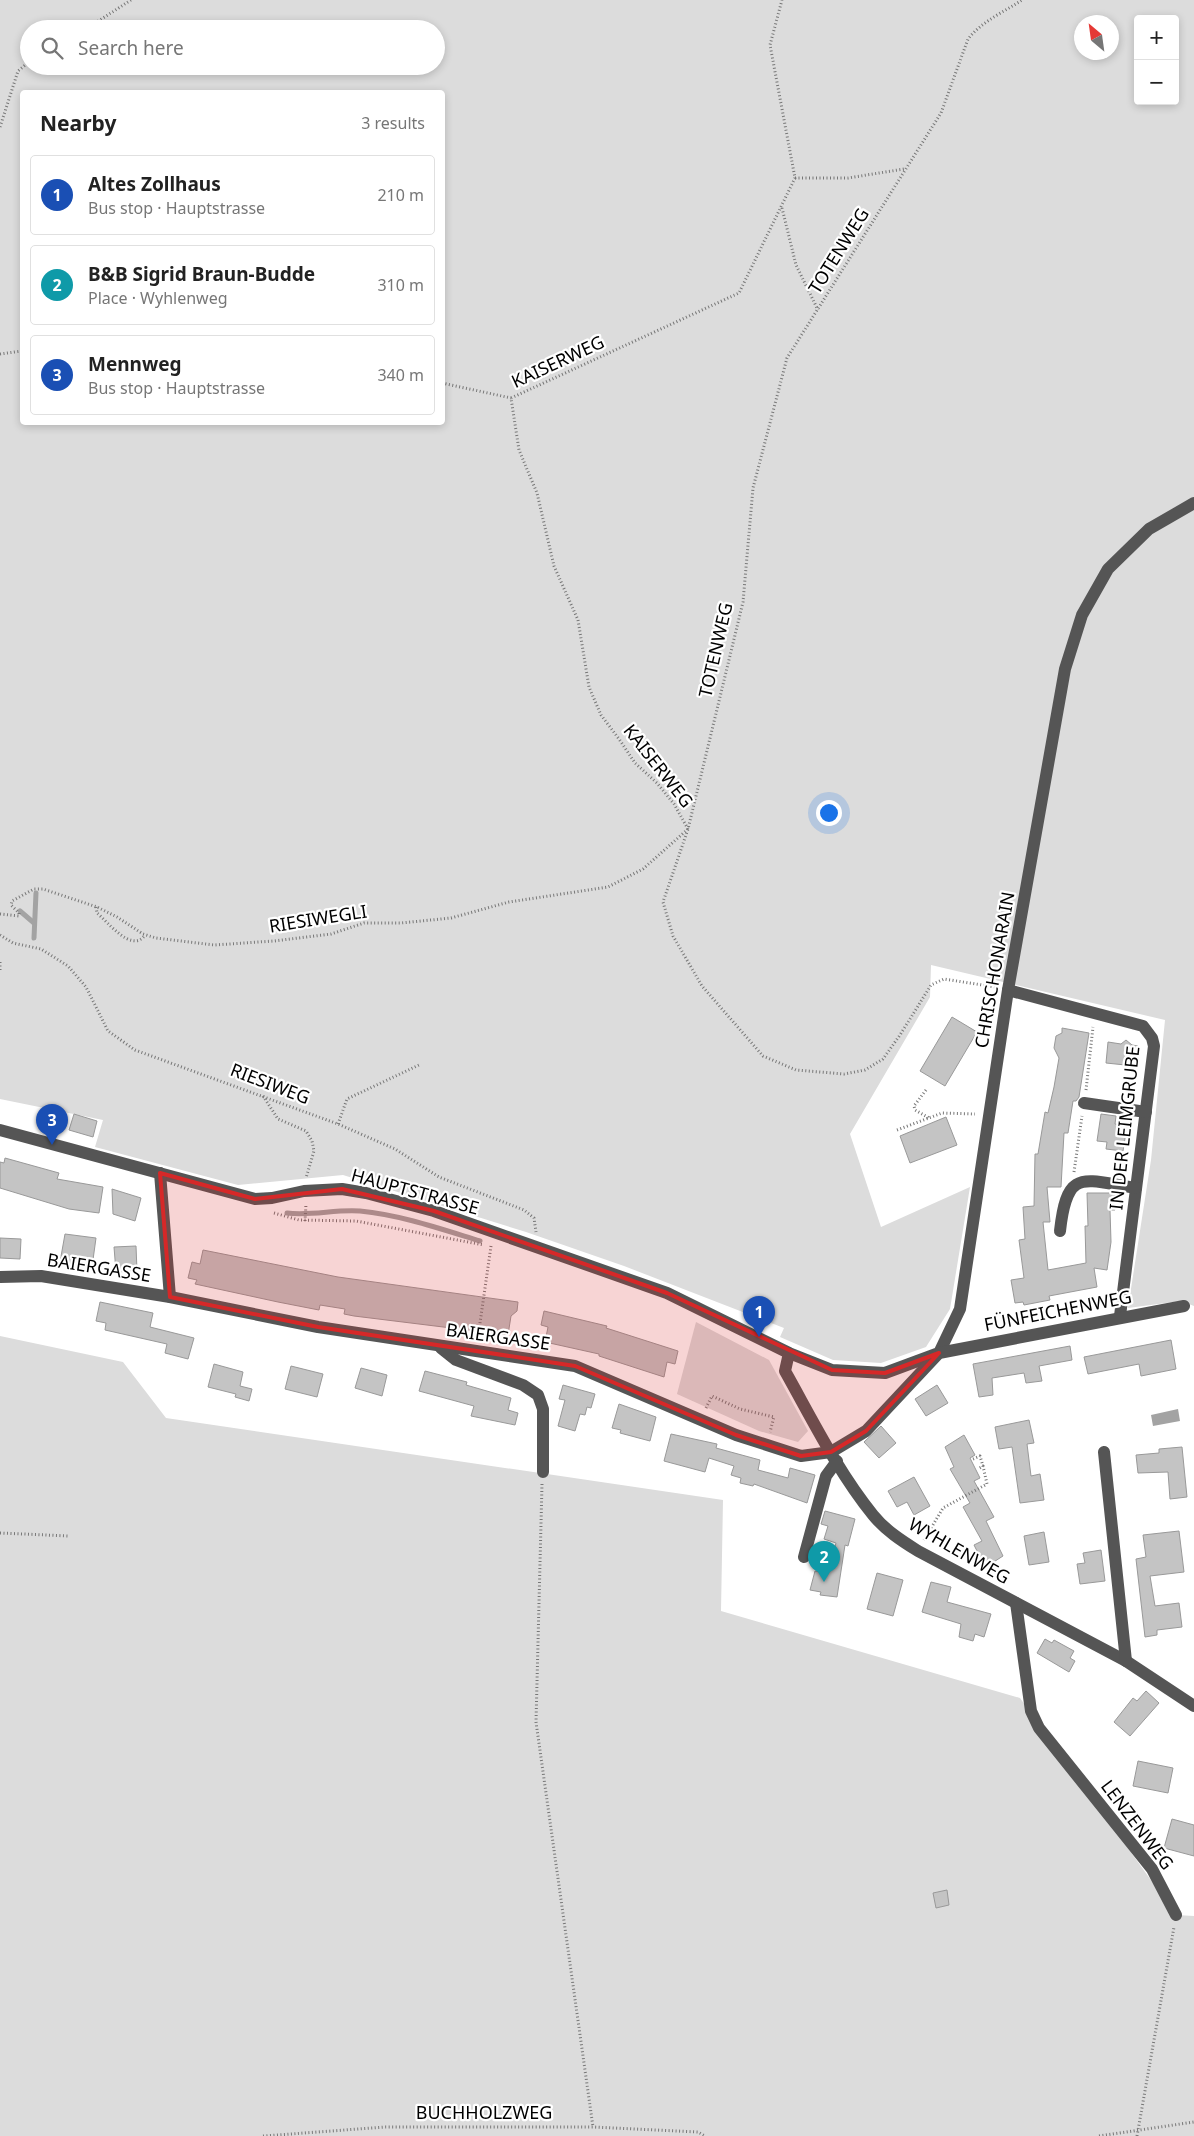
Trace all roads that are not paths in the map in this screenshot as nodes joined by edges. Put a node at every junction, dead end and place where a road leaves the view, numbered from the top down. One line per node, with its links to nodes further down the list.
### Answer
1 (1194, 503): 2 (street, CHRISCHONARAIN)
2 (1008, 990): 4 (street, IN DER LEIMGRUBE); 15 (street, CHRISCHONARAIN)
3 (1084, 1102): 4 (street)
4 (1146, 1112): 7 (street, IN DER LEIMGRUBE)
5 (0, 1130): 6 (street, HAUPTSTRASSE)
6 (160, 1173): 10 (street); 14 (street, HAUPTSTRASSE)
7 (1136, 1188): 8 (street); 12 (street, IN DER LEIMGRUBE)
8 (1060, 1231)
9 (0, 1277): 10 (street, BAIERGASSE)
10 (170, 1297): 13 (street, BAIERGASSE)
11 (1184, 1306): 12 (street, FÜNFEICHENWEG)
12 (1120, 1316): 15 (street, FÜNFEICHENWEG)
13 (440, 1346): 17 (street, BAIERGASSE); 18 (street)
14 (789, 1353): 15 (street, HAUPTSTRASSE); 17 (street, WYHLENWEG)
15 (939, 1353): 17 (street, BAIERGASSE)
16 (1104, 1452): 21 (street)
17 (834, 1457): 19 (street); 20 (street, WYHLENWEG)
18 (542, 1472)
19 (804, 1557)
20 (1016, 1603): 21 (street, WYHLENWEG); 23 (street, LENZENWEG)
21 (1126, 1661): 22 (street, WYHLENWEG)
22 (1194, 1706)
23 (1176, 1915)

